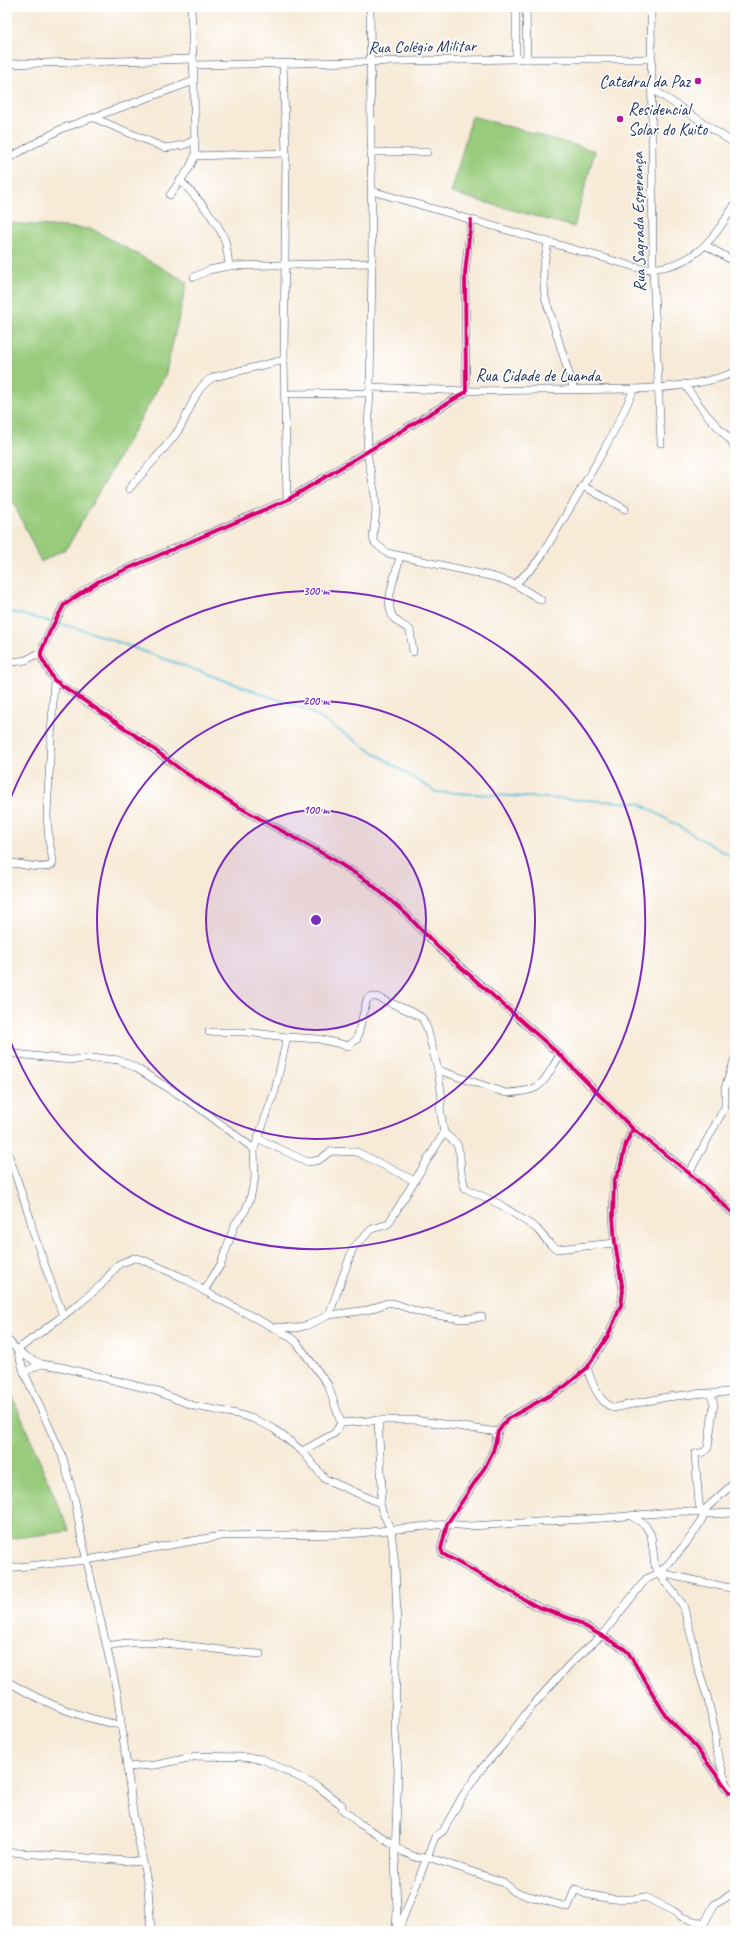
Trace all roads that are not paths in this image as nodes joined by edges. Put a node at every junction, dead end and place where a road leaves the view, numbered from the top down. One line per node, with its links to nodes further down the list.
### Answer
1 (191, 7): 11 (street)
2 (370, 7): 12 (street)
3 (516, 7): 6 (street)
4 (526, 7): 7 (street)
5 (650, 7): 10 (street, Rua Sagrada Esperança)
6 (516, 20): 7 (street); 8 (street)
7 (526, 20): 9 (street)
8 (516, 59): 9 (street, Rua Colégio Militar); 12 (street, Rua Colégio Militar)
9 (527, 59): 10 (street, Rua Colégio Militar)
10 (651, 59): 16 (street, Rua Sagrada Esperança)
11 (193, 62): 13 (street, Rua Colégio Militar); 14 (street, Rua Colégio Militar); 15 (street)
12 (371, 62): 13 (street, Rua Colégio Militar); 20 (street)
13 (283, 63): 22 (street)
14 (7, 64)
15 (194, 81): 17 (street); 18 (street)
16 (651, 88): 19 (street); 36 (street, Rua Sagrada Esperança)
17 (94, 118): 18 (street); 24 (street)
18 (195, 140): 23 (street)
19 (735, 144)
20 (370, 152): 21 (street); 26 (street)
21 (427, 152)
22 (286, 153): 23 (street); 34 (street)
23 (195, 156): 25 (street)
24 (7, 159)
25 (180, 180): 27 (street); 35 (street)
26 (372, 191): 29 (street); 33 (street)
27 (170, 195)
28 (735, 204): 31 (street)
29 (471, 220): 30 (street); 45 (street)
30 (548, 243): 36 (street); 44 (street)
31 (707, 246): 32 (street); 36 (street)
32 (735, 262)
33 (372, 263): 34 (street); 43 (street)
34 (285, 265): 35 (street); 38 (street)
35 (229, 266): 37 (street)
36 (653, 269): 41 (street, Rua Sagrada Esperança)
37 (194, 276)
38 (284, 360): 46 (street); 51 (street)
39 (735, 372): 40 (street, Rua Cidade de Luanda)
40 (684, 384): 41 (street, Rua Cidade de Luanda); 48 (street)
41 (659, 388): 42 (street, Rua Cidade de Luanda); 47 (street, Rua Sagrada Esperança)
42 (634, 389): 44 (street, Rua Cidade de Luanda); 50 (street)
43 (370, 390): 45 (street, Rua Cidade de Luanda); 46 (street, Rua Cidade de Luanda); 49 (street)
44 (574, 390): 45 (street, Rua Cidade de Luanda)
45 (466, 391): 49 (street)
46 (284, 394): 52 (street)
47 (661, 443)
48 (735, 449)
49 (367, 453): 52 (street); 54 (street)
50 (583, 486): 53 (street); 55 (street)
51 (129, 489)
52 (287, 500): 57 (street)
53 (625, 509)
54 (400, 556): 55 (street); 58 (street)
55 (514, 584): 56 (street)
56 (541, 600)
57 (41, 652): 59 (street); 60 (street)
58 (413, 652)
59 (7, 663)
60 (54, 680): 61 (street); 65 (street)
61 (7, 863)
62 (209, 1032): 63 (street)
63 (287, 1037): 67 (street); 70 (street)
64 (7, 1053): 71 (street)
65 (560, 1055): 67 (street); 68 (street)
66 (735, 1058): 73 (street)
67 (438, 1070): 69 (street)
68 (633, 1130): 73 (street); 76 (street)
69 (444, 1133): 74 (street); 76 (street)
70 (259, 1139): 71 (street); 74 (street)
71 (254, 1149): 77 (street)
72 (7, 1150): 79 (street)
73 (689, 1173): 75 (street)
74 (415, 1181): 78 (street)
75 (734, 1212)
76 (615, 1243): 85 (street)
77 (204, 1291): 79 (street); 81 (street)
78 (329, 1315): 80 (street); 81 (street)
79 (63, 1316): 83 (street)
80 (482, 1317)
81 (272, 1325): 90 (street)
82 (7, 1339): 83 (street)
83 (17, 1350): 84 (street); 86 (street)
84 (41, 1364): 86 (street); 92 (street)
85 (587, 1368): 88 (street); 91 (street)
86 (24, 1372): 100 (street)
87 (735, 1391): 88 (street)
88 (710, 1394): 95 (street)
89 (378, 1420): 90 (street); 91 (street); 94 (street)
90 (341, 1423): 92 (street)
91 (498, 1432): 98 (street)
92 (302, 1451): 94 (street)
93 (735, 1482): 95 (street)
94 (380, 1503): 99 (street)
95 (702, 1512): 96 (street); 97 (street); 102 (street)
96 (735, 1512)
97 (631, 1516): 98 (street); 102 (street)
98 (447, 1524): 99 (street); 104 (street)
99 (391, 1530): 100 (street); 112 (street)
100 (87, 1560): 101 (street); 105 (street)
101 (7, 1568)
102 (660, 1573): 103 (street); 104 (street); 110 (street)
103 (735, 1589)
104 (602, 1635): 110 (street); 114 (street)
105 (108, 1646): 106 (street); 108 (street)
106 (260, 1654)
107 (12, 1684): 108 (street)
108 (120, 1725): 109 (street)
109 (127, 1767): 112 (street); 115 (street)
110 (730, 1793): 111 (street)
111 (735, 1800)
112 (395, 1845): 114 (street); 119 (street)
113 (7, 1852): 115 (street)
114 (428, 1857): 117 (street); 119 (street)
115 (142, 1862): 118 (street)
116 (735, 1892): 117 (street)
117 (704, 1924): 120 (street)
118 (151, 1931)
119 (397, 1931)
120 (696, 1931)

